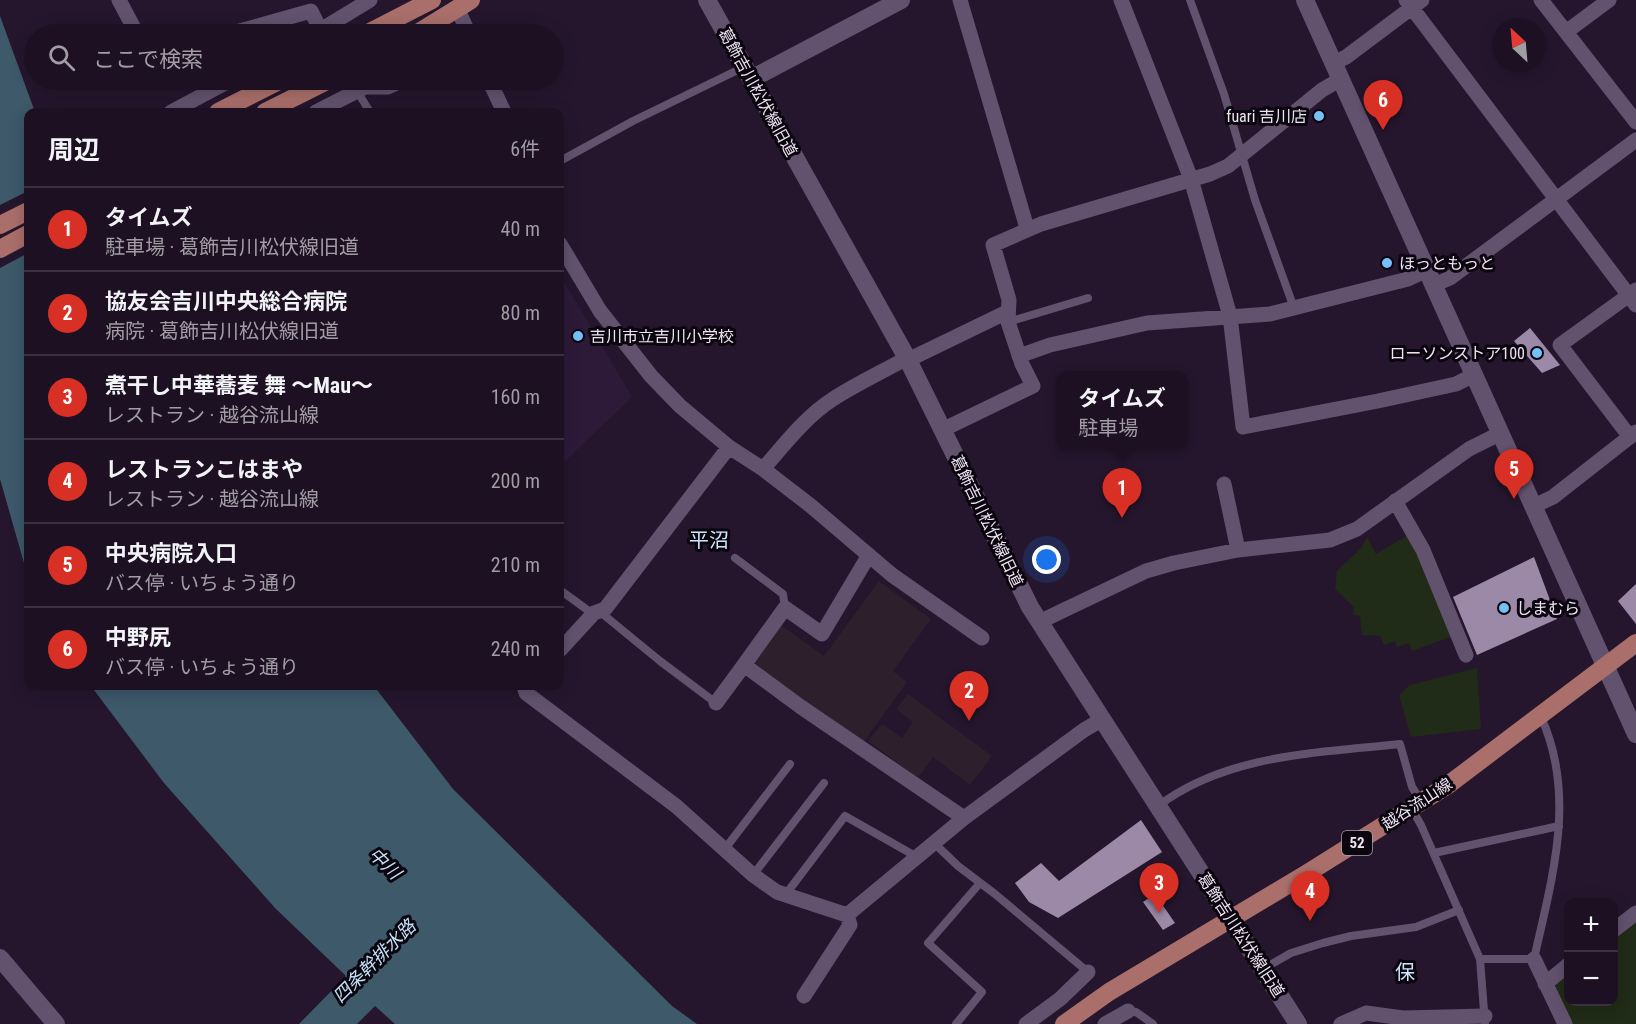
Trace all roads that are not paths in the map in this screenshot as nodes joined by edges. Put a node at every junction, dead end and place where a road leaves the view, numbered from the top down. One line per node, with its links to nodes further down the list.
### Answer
1 (119, 0): 15 (street)
2 (370, 0): 18 (street)
3 (432, 0): 19 (main road)
4 (707, 0): 24 (street, 葛飾吉川松伏線旧道)
5 (901, 0): 24 (street)
6 (960, 0): 44 (street)
7 (1121, 0): 40 (street)
8 (1190, 0): 38 (lane)
9 (1305, 0): 23 (street)
10 (1541, 0): 22 (street)
11 (1609, 0): 22 (street)
12 (1413, 3): 23 (street); 41 (street)
13 (464, 4): 20 (main road); 21 (street)
14 (310, 6): 16 (street); 17 (street)
15 (132, 24)
16 (259, 24)
17 (315, 24)
18 (331, 24)
19 (385, 24)
20 (432, 24)
21 (467, 24)
22 (1566, 32): 36 (street)
23 (1338, 71): 38 (street); 48 (street)
24 (747, 73): 39 (lane); 55 (street, 葛飾吉川松伏線旧道)
25 (212, 90): 30 (street)
26 (261, 90): 31 (main road)
27 (309, 90): 32 (main road)
28 (494, 90): 35 (street)
29 (357, 91): 33 (street); 34 (lane)
30 (178, 108)
31 (226, 108)
32 (273, 108)
33 (324, 108)
34 (368, 108)
35 (502, 108)
36 (1636, 122)
37 (1636, 140): 41 (street)
38 (1242, 156): 40 (street); 51 (lane)
39 (564, 159)
40 (1191, 179): 44 (street); 52 (street)
41 (1557, 200): 48 (street); 49 (street)
42 (24, 213): 43 (main road)
43 (0, 225)
44 (1027, 228): 53 (street)
45 (24, 236): 46 (main road)
46 (0, 249)
47 (564, 251): 60 (street)
48 (1430, 278): 51 (street); 56 (street)
49 (1634, 297): 59 (street)
50 (1088, 298): 53 (lane)
51 (1294, 308): 52 (street)
52 (1230, 316): 54 (street); 56 (street)
53 (1007, 317): 54 (street); 55 (street)
54 (1019, 356): 57 (street)
55 (907, 359): 57 (street, 葛飾吉川松伏線旧道); 61 (street)
56 (1474, 375): 58 (street)
57 (942, 429): 71 (street, 葛飾吉川松伏線旧道)
58 (1501, 433): 63 (street); 64 (street)
59 (1633, 435): 64 (street)
60 (729, 447): 61 (street); 70 (street)
61 (763, 469): 66 (street)
62 (1224, 484): 65 (street)
63 (1395, 501): 65 (street); 75 (street)
64 (1534, 506): 77 (street)
65 (1238, 550): 71 (street)
66 (869, 555): 69 (street); 72 (street)
67 (735, 558): 69 (lane)
68 (564, 592): 70 (lane)
69 (785, 608): 76 (street)
70 (596, 612): 74 (street); 79 (lane)
71 (1039, 622): 81 (street, 葛飾吉川松伏線旧道)
72 (982, 638)
73 (1636, 643): 77 (main road, 越谷流山線 / 52)
74 (564, 646)
75 (1466, 656)
76 (744, 665): 79 (street); 87 (street)
77 (1606, 666): 80 (main road, 越谷流山線 / 52); 82 (street)
78 (526, 690): 90 (street)
79 (716, 703)
80 (1540, 716): 85 (main road, 越谷流山線 / 52); 88 (lane)
81 (1101, 720): 86 (street, 葛飾吉川松伏線旧道); 87 (street)
82 (1636, 734)
83 (790, 764): 90 (lane)
84 (824, 783): 93 (lane)
85 (1417, 805): 86 (lane); 91 (lane); 99 (main road, 越谷流山線 / 52)
86 (1157, 807): 99 (street, 葛飾吉川松伏線旧道)
87 (964, 818): 89 (street)
88 (1559, 826): 91 (lane); 103 (lane)
89 (934, 843): 92 (street); 94 (lane)
90 (724, 850): 93 (street)
91 (1434, 853): 96 (lane)
92 (917, 856): 95 (lane); 98 (street)
93 (753, 875): 95 (street)
94 (980, 884): 106 (lane); 112 (lane)
95 (786, 894): 98 (street)
96 (1459, 910): 102 (lane); 104 (lane)
97 (1636, 913): 100 (street)
98 (847, 915): 108 (street)
99 (1230, 920): 104 (street, 葛飾吉川松伏線旧道); 114 (main road, 越谷流山線 / 52)
100 (1618, 927)
101 (0, 958): 111 (street)
102 (1480, 959): 103 (lane); 110 (lane)
103 (1534, 959): 107 (street)
104 (1263, 969): 117 (street, 葛飾吉川松伏線旧道)
105 (1564, 969): 107 (street)
106 (1088, 972): 113 (street)
107 (1545, 984): 119 (street)
108 (804, 996)
109 (1128, 1011): 115 (street); 116 (lane)
110 (1485, 1020): 118 (street)
111 (56, 1024)
112 (956, 1024)
113 (1026, 1024)
114 (1065, 1024)
115 (1106, 1024)
116 (1153, 1024)
117 (1298, 1024)
118 (1341, 1024)
119 (1565, 1024)

